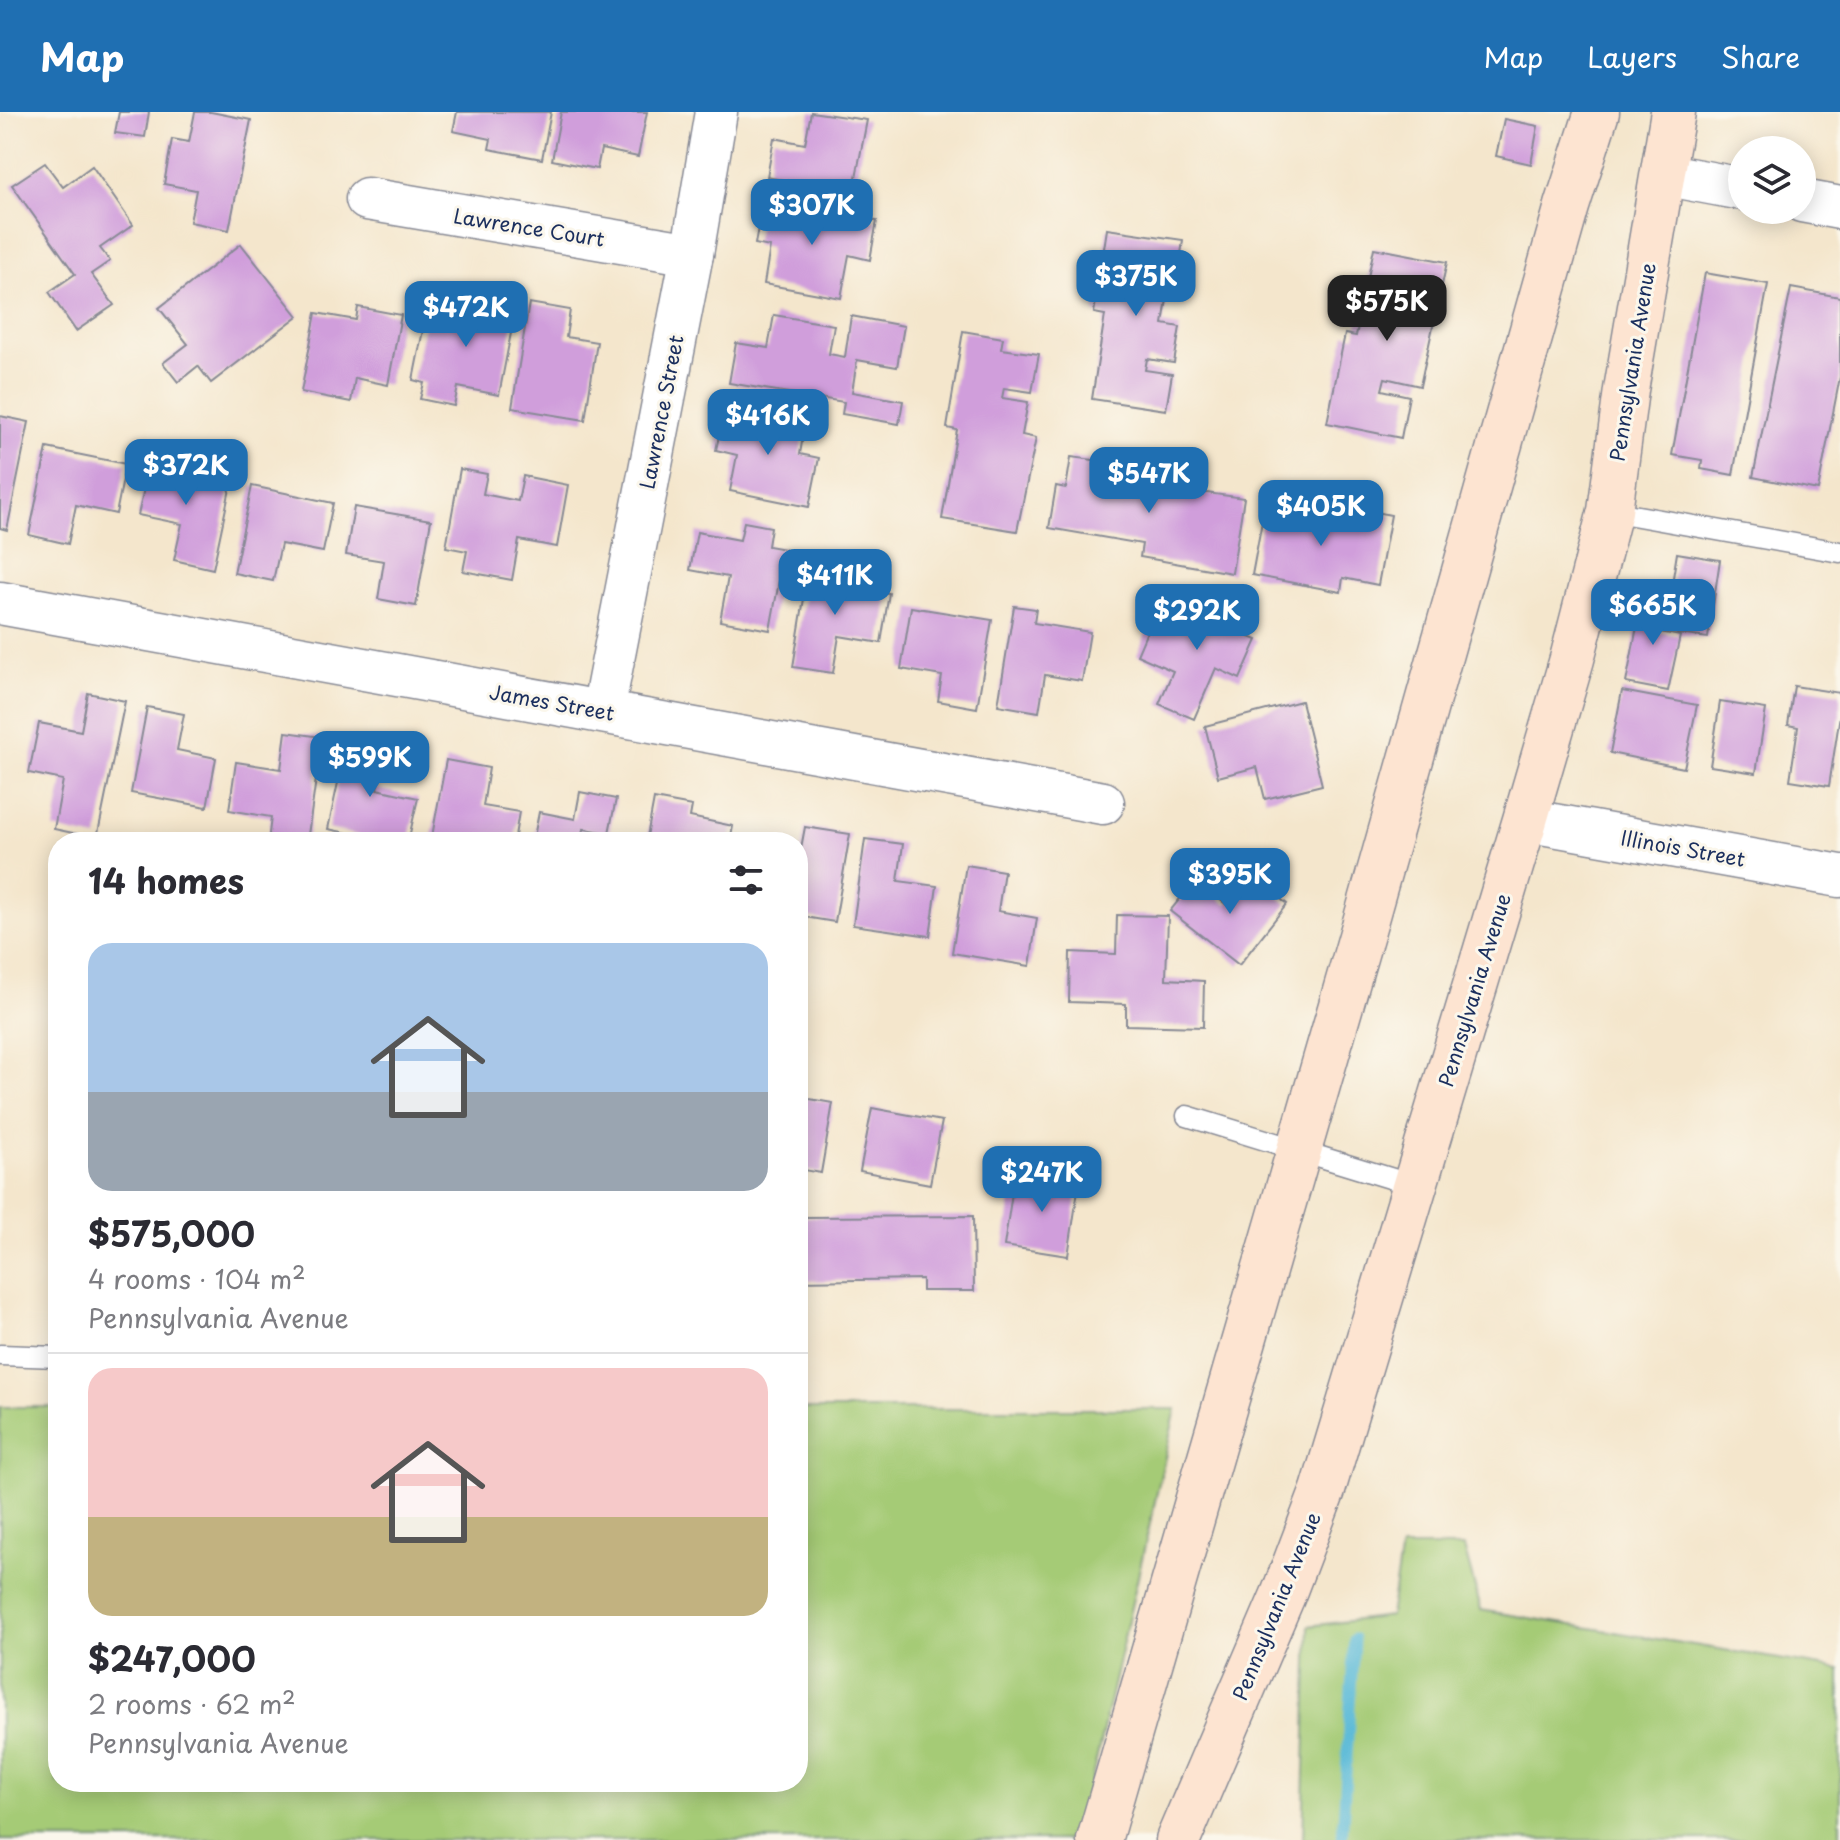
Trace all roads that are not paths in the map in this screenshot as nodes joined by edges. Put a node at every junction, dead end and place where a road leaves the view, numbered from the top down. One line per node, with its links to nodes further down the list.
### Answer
1 (716, 112): 9 (street, Lawrence Street)
2 (1597, 112): 18 (main road)
3 (1673, 112): 4 (main road, Pennsylvania Avenue)
4 (1662, 174): 5 (street); 10 (main road, Pennsylvania Avenue)
5 (1728, 186)
6 (367, 199): 9 (street, Lawrence Court)
7 (1816, 204): 8 (street)
8 (1840, 208)
9 (692, 254): 13 (street, Lawrence Street)
10 (1610, 511): 11 (lane); 15 (main road, Pennsylvania Avenue)
11 (1840, 552)
12 (0, 603): 13 (street, James Street)
13 (603, 711): 14 (street, James Street)
14 (1103, 803)
15 (1525, 820): 16 (street, Illinois Street); 19 (main road, Pennsylvania Avenue)
16 (1840, 876)
17 (1187, 1116): 18 (lane)
18 (1299, 1151): 19 (lane); 22 (main road)
19 (1416, 1186): 23 (main road, Pennsylvania Avenue)
20 (0, 1355): 21 (lane)
21 (48, 1357)
22 (1099, 1840)
23 (1178, 1840)

